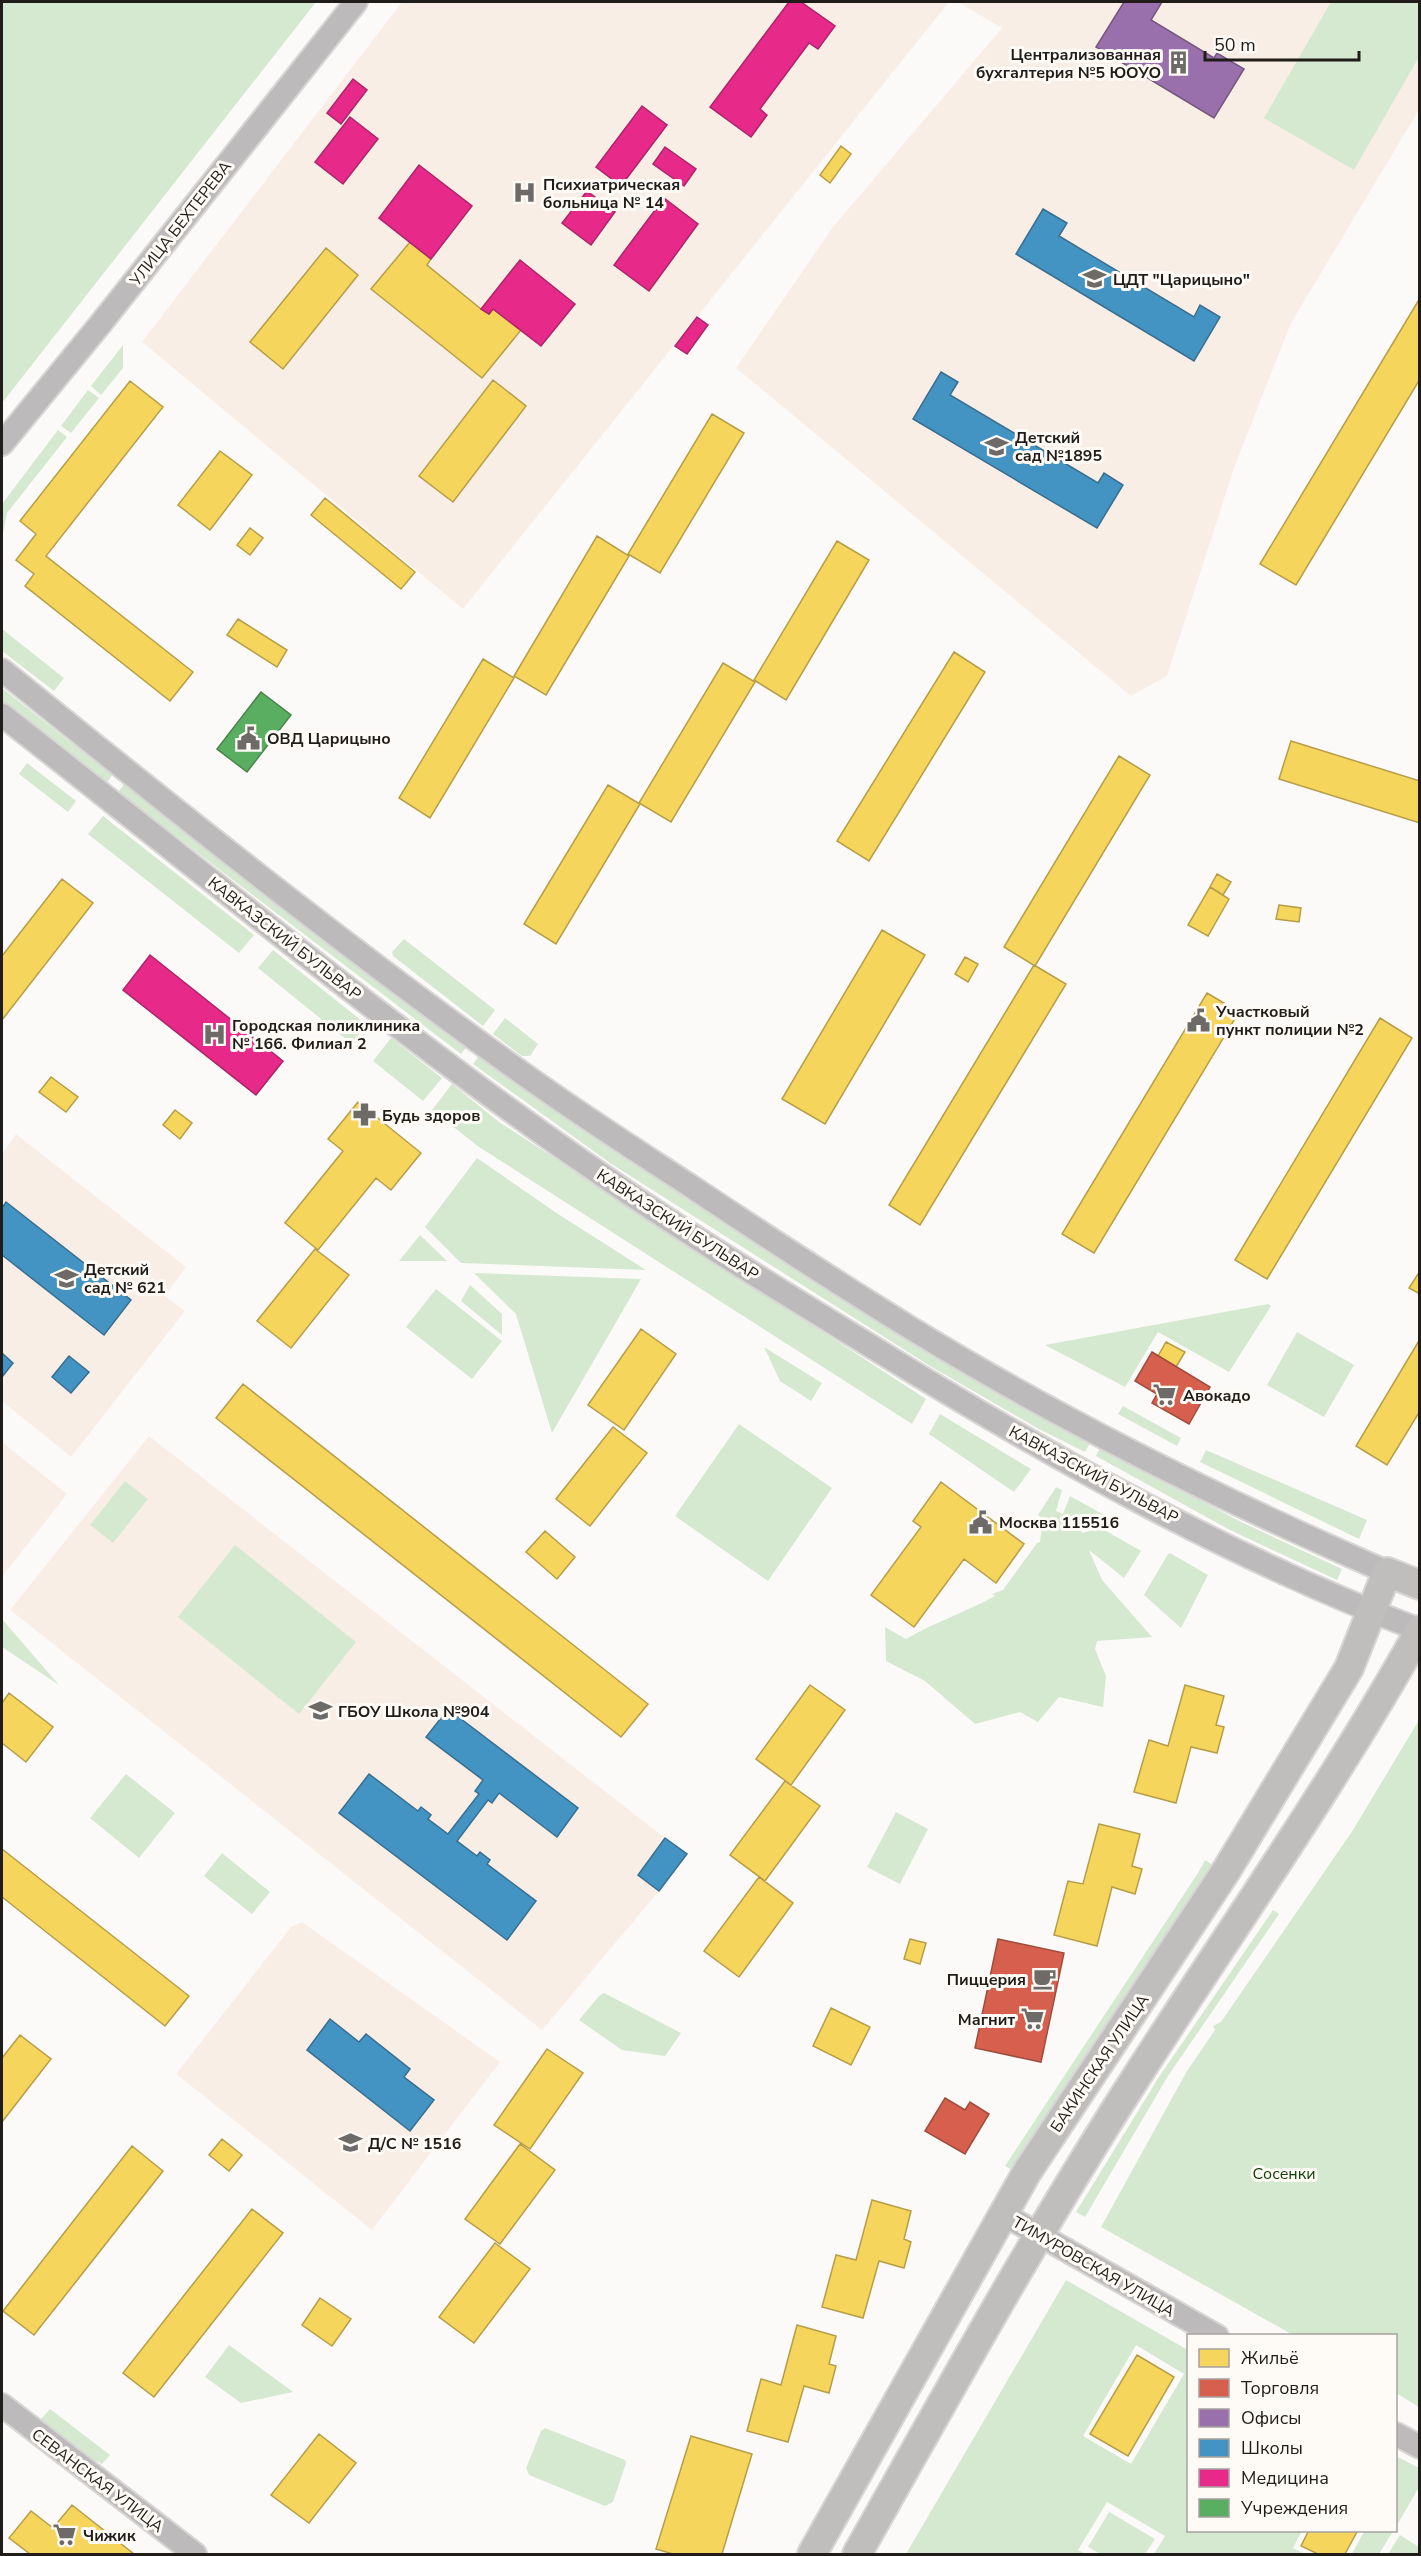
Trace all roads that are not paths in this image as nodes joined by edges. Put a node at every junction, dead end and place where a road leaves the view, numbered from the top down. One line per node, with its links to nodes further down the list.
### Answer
1 (356, 2): 2 (street, УЛИЦА БЕХТЕРЕВА)
2 (2, 444)
3 (2, 670): 5 (street, КАВКАЗСКИЙ БУЛЬВАР)
4 (2, 715): 7 (street, КАВКАЗСКИЙ БУЛЬВАР)
5 (1387, 1572): 6 (main road, КАВКАЗСКИЙ БУЛЬВАР); 7 (main road, БАКИНСКАЯ УЛИЦА)
6 (1419, 1585)
7 (1371, 1611): 8 (street, КАВКАЗСКИЙ БУЛЬВАР); 9 (main road, БАКИНСКАЯ УЛИЦА)
8 (1419, 1630): 10 (main road)
9 (1003, 2214): 10 (street, ТИМУРОВСКАЯ УЛИЦА); 16 (main road, БАКИНСКАЯ УЛИЦА)
10 (1038, 2235): 11 (street, ТИМУРОВСКАЯ УЛИЦА); 17 (main road)
11 (1213, 2334)
12 (2, 2405): 15 (street, СЕВАНСКАЯ УЛИЦА)
13 (1397, 2435): 14 (street)
14 (1419, 2447)
15 (195, 2554)
16 (812, 2554)
17 (857, 2554)

